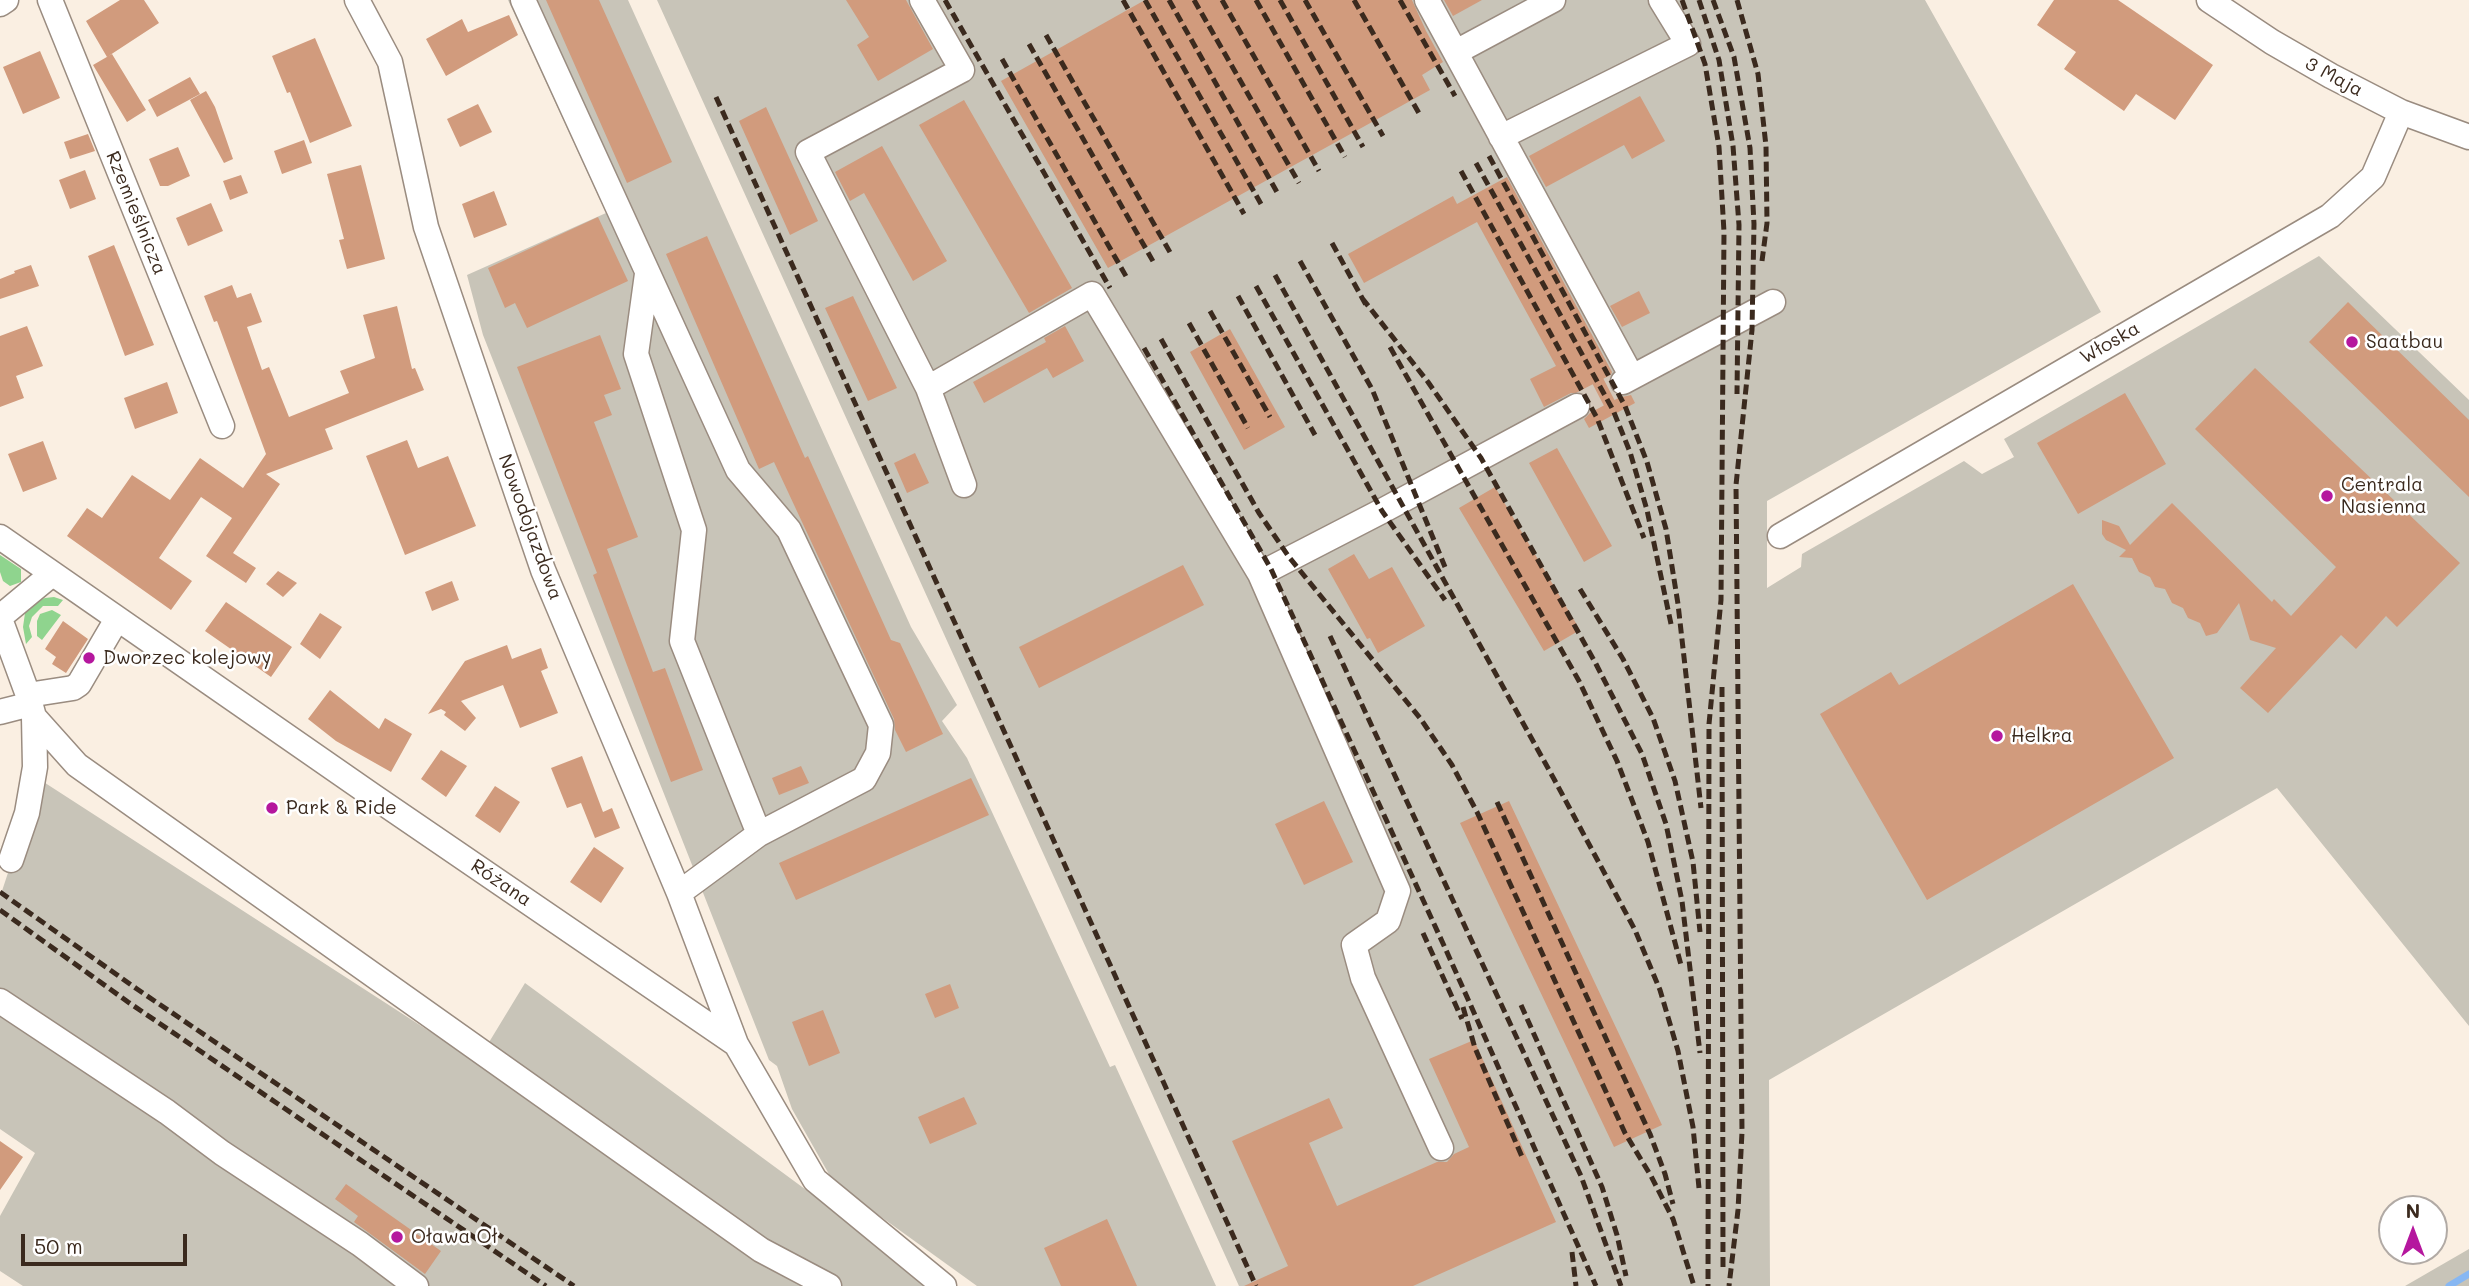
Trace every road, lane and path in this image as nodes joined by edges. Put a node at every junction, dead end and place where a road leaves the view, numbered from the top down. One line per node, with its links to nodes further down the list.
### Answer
1 (6, 0): 10 (street)
2 (50, 0): 19 (street, Rzemieślnicza)
3 (356, 0): 31 (street, Nowodojazdowa)
4 (523, 0): 15 (street)
5 (922, 0): 17 (street)
6 (1427, 0): 11 (street)
7 (1553, 0): 11 (street)
8 (1661, 0): 14 (street)
9 (2209, 0): 12 (street, 3 Maja)
10 (0, 4)
11 (1455, 52): 14 (street)
12 (2401, 111): 13 (street, 3 Maja); 21 (street, Włoska)
13 (2469, 136)
14 (1501, 137): 16 (street)
15 (647, 274): 29 (street); 29 (street)
16 (1773, 302)
17 (928, 388): 20 (street); 24 (street)
18 (1577, 406): 24 (street)
19 (222, 426)
20 (964, 485)
21 (1780, 536)
22 (0, 537): 23 (street, Różana)
23 (52, 573): 25 (street); 26 (street, Różana)
24 (1260, 574): 34 (street)
25 (0, 618): 27 (street)
26 (117, 619): 27 (street); 33 (street, Różana)
27 (31, 705): 28 (street); 30 (street); 36 (street)
28 (0, 712)
29 (759, 834): 31 (street)
30 (11, 860)
31 (679, 893): 33 (street, Nowodojazdowa)
32 (0, 1002): 35 (street)
33 (736, 1044): 37 (street, Różana)
34 (1441, 1149)
35 (416, 1286)
36 (829, 1286)
37 (944, 1286)

